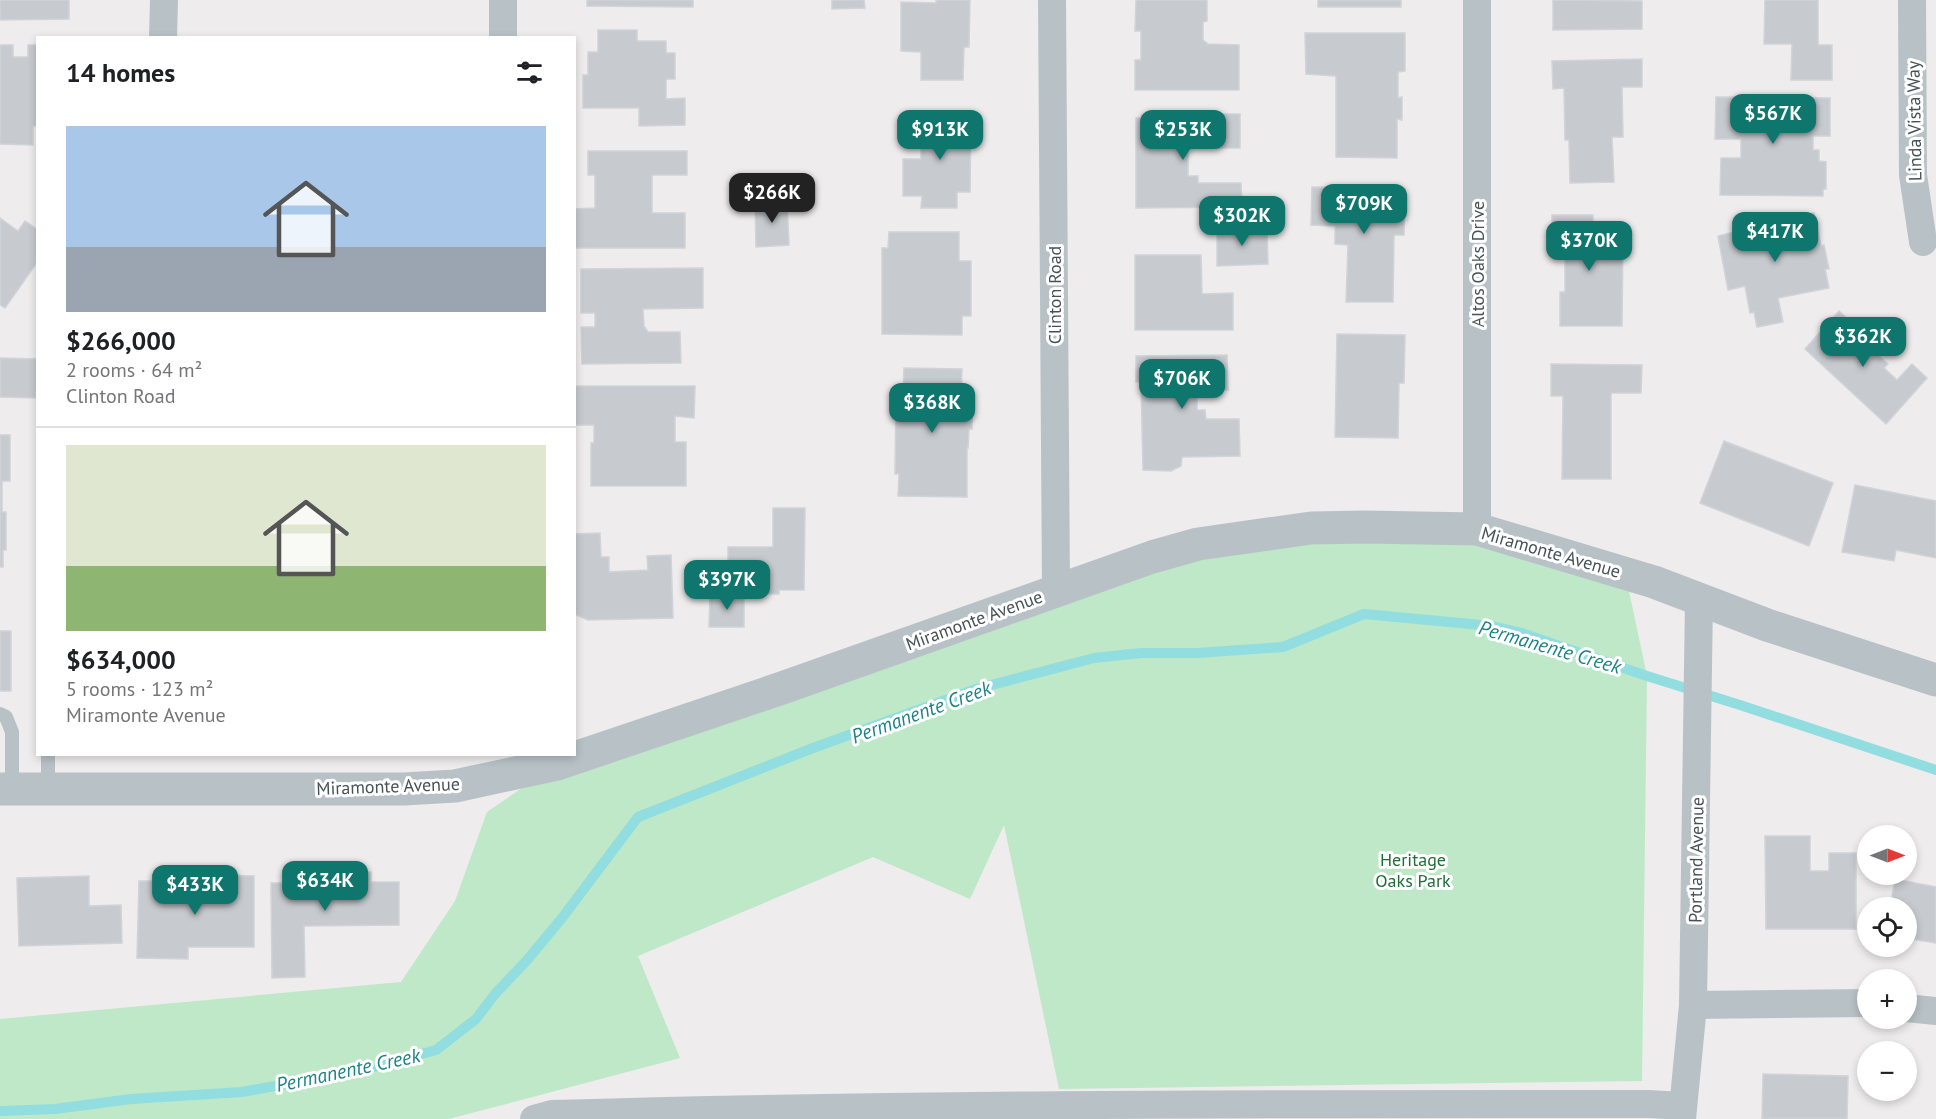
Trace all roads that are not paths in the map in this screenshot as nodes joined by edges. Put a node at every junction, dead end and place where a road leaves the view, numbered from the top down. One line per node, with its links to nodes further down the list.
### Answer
1 (164, 0): 6 (street)
2 (503, 0): 7 (street)
3 (1052, 0): 10 (street, Clinton Road)
4 (1477, 0): 9 (street, Altos Oaks Drive)
5 (1912, 0): 8 (street, Linda Vista Way)
6 (164, 36)
7 (503, 36)
8 (1923, 242)
9 (1477, 529): 10 (street, Miramonte Avenue); 11 (street, Miramonte Avenue)
10 (1056, 591): 15 (street, Miramonte Avenue)
11 (1699, 600): 12 (street, Miramonte Avenue); 19 (street, Portland Avenue)
12 (1936, 680)
13 (0, 714): 16 (lane)
14 (48, 756): 17 (lane)
15 (504, 765): 17 (street, Miramonte Avenue)
16 (6, 789): 17 (street, Miramonte Avenue)
17 (48, 789)
18 (1857, 1003): 19 (street)
19 (1693, 1005): 22 (street, Portland Avenue)
20 (1917, 1009): 21 (street)
21 (1936, 1011)
22 (1682, 1113): 23 (street)
23 (534, 1119)

